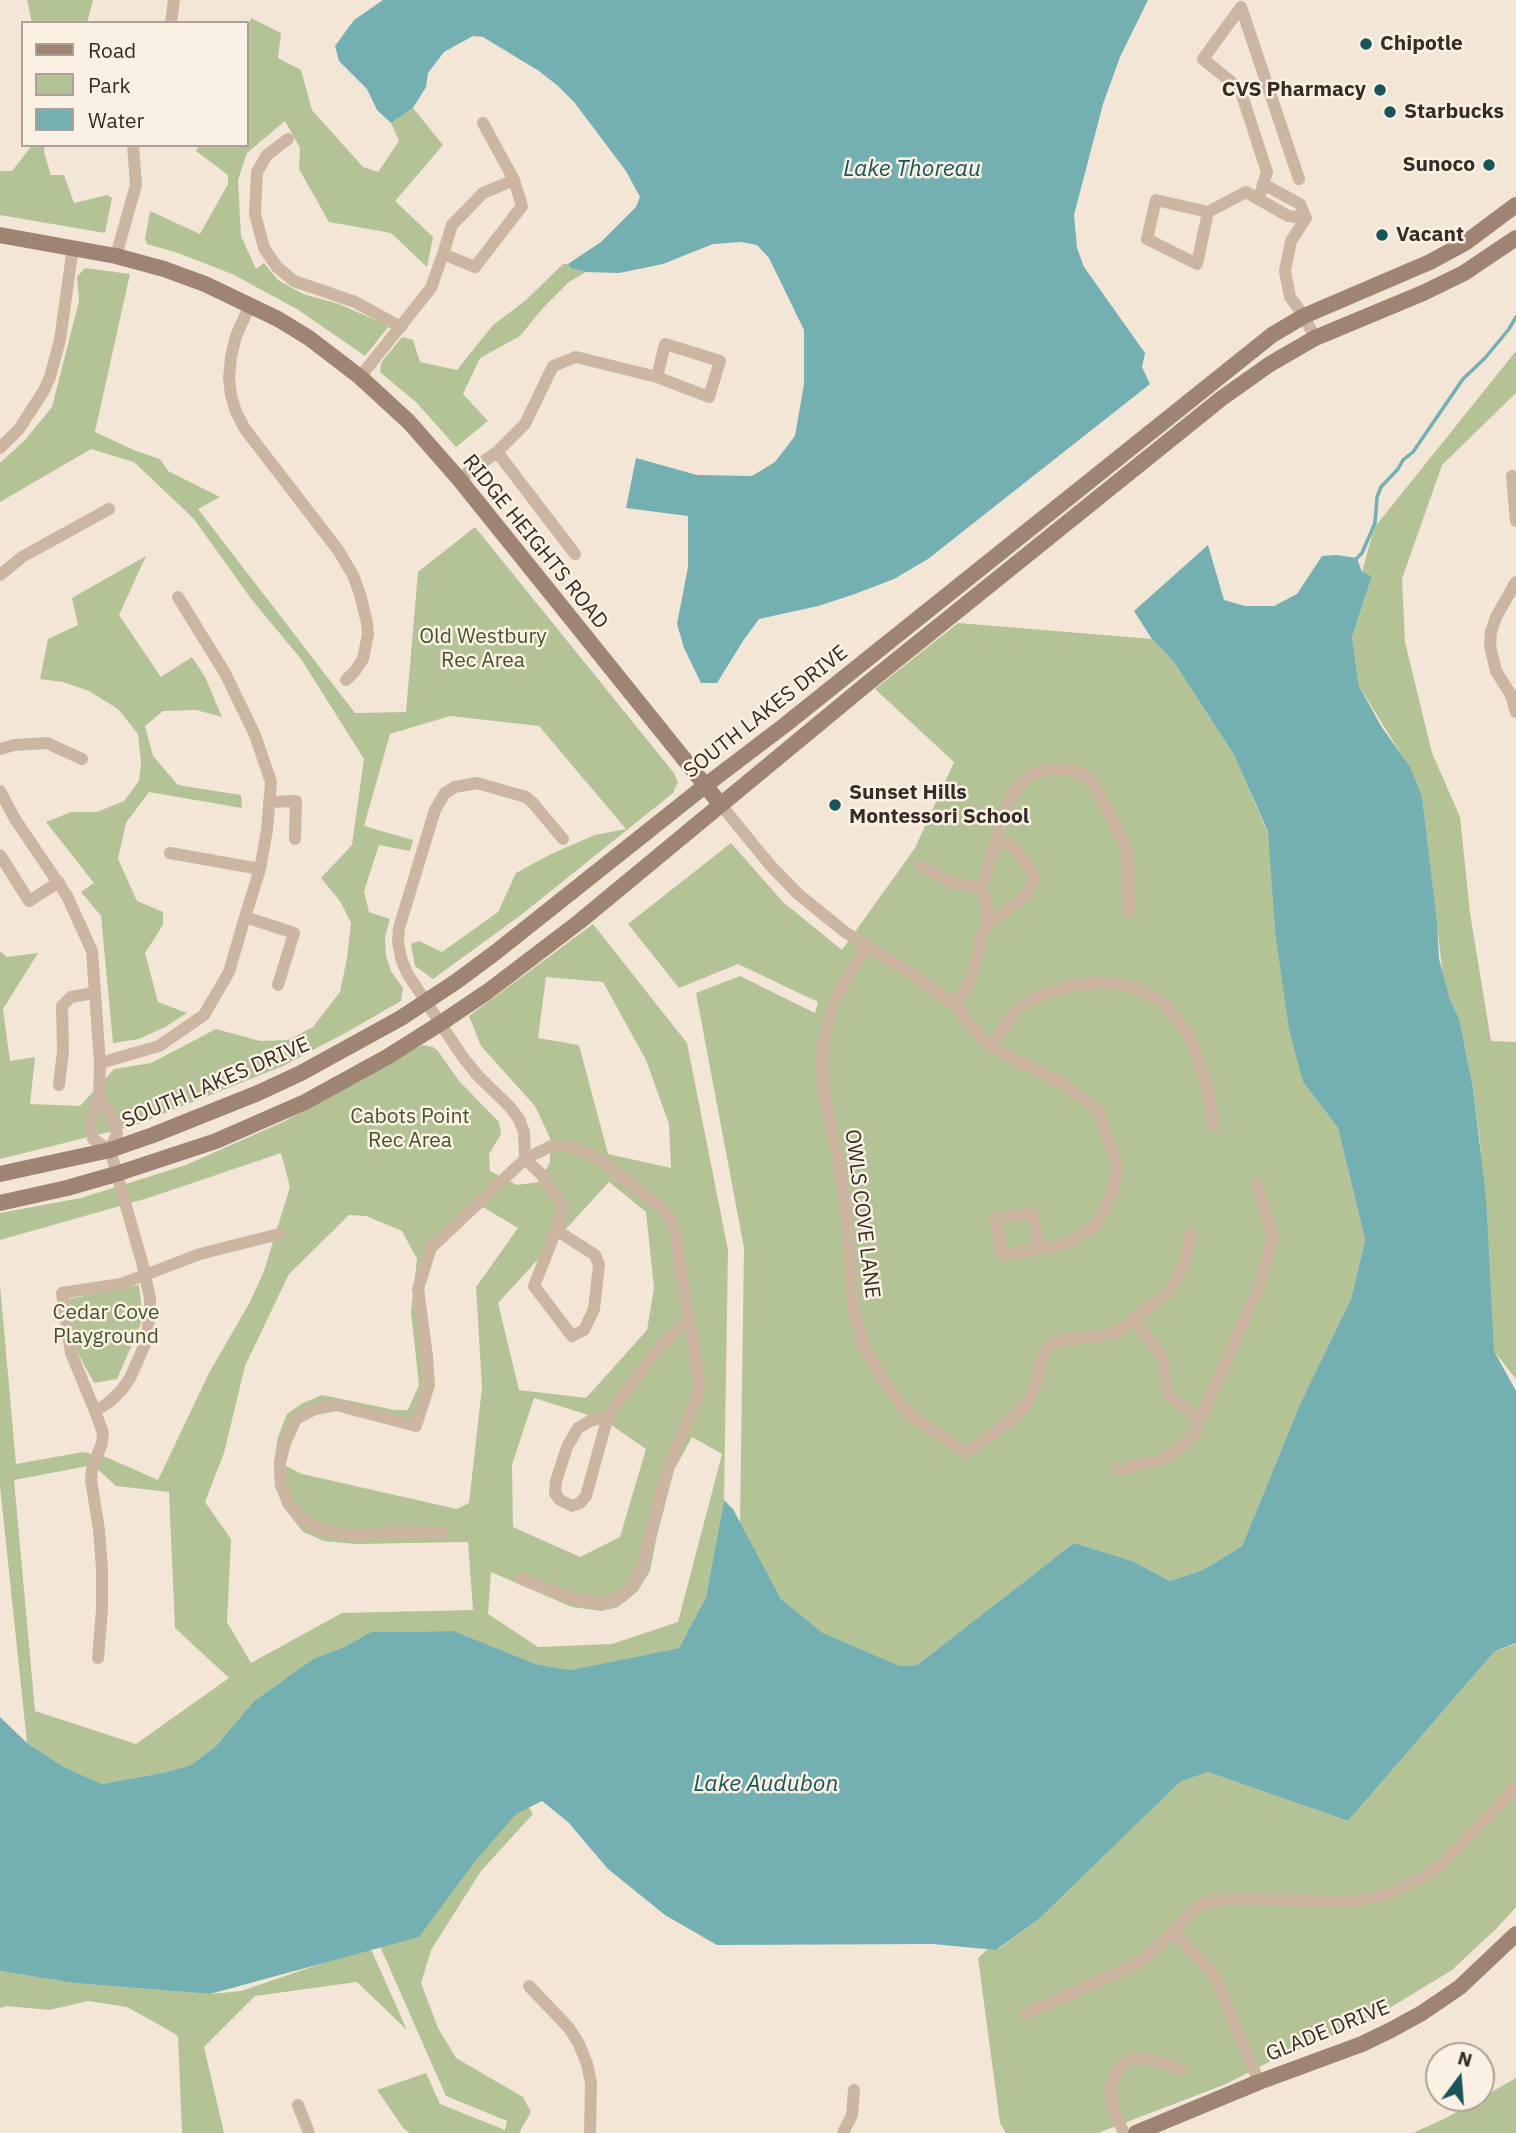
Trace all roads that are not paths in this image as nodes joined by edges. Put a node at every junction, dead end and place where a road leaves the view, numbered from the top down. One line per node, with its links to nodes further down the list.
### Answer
1 (174, 0): 2 (street)
2 (171, 21)
3 (483, 123): 7 (street)
4 (288, 139): 20 (street)
5 (133, 147): 17 (street)
6 (1299, 179): 8 (street)
7 (514, 180): 16 (street); 16 (street)
8 (1263, 184): 9 (street); 12 (street)
9 (1259, 198): 11 (street); 12 (street)
10 (1516, 205): 19 (main road, SOUTH LAKES DRIVE)
11 (1208, 212): 11 (street)
12 (1306, 218): 19 (street)
13 (0, 235): 15 (main road, RIDGE HEIGHTS ROAD)
14 (1516, 238): 21 (main road, SOUTH LAKES DRIVE)
15 (73, 247): 17 (main road, RIDGE HEIGHTS ROAD); 24 (street)
16 (443, 254): 20 (street)
17 (117, 256): 18 (main road, RIDGE HEIGHTS ROAD)
18 (250, 305): 22 (main road, RIDGE HEIGHTS ROAD); 34 (street)
19 (1304, 316): 21 (street); 38 (main road, SOUTH LAKES DRIVE)
20 (401, 327): 22 (street)
21 (1315, 338): 41 (main road, SOUTH LAKES DRIVE)
22 (360, 377): 27 (main road, RIDGE HEIGHTS ROAD)
23 (657, 377): 23 (street); 25 (street)
24 (0, 448)
25 (497, 452): 27 (street); 30 (street)
26 (1512, 476): 29 (street)
27 (459, 479): 38 (main road, RIDGE HEIGHTS ROAD)
28 (109, 509): 31 (street)
29 (1516, 521)
30 (575, 554)
31 (0, 575)
32 (1516, 582): 35 (street)
33 (178, 597): 40 (street)
34 (346, 680)
35 (1516, 712)
36 (0, 749): 37 (street)
37 (82, 759)
38 (706, 785): 41 (main road, RIDGE HEIGHTS ROAD); 57 (main road, SOUTH LAKES DRIVE)
39 (0, 791): 49 (street)
40 (269, 802): 42 (street); 48 (street)
41 (721, 805): 54 (street, RIDGE HEIGHTS ROAD); 59 (main road, SOUTH LAKES DRIVE)
42 (295, 839)
43 (563, 839): 57 (street)
44 (997, 840): 50 (street); 51 (street); 53 (street)
45 (170, 853): 48 (street)
46 (0, 855): 49 (street)
47 (921, 865): 50 (street)
48 (260, 869): 52 (street)
49 (59, 882): 56 (street)
50 (982, 888): 53 (street)
51 (1129, 912)
52 (245, 917): 55 (street); 61 (street)
53 (988, 922): 58 (street)
54 (867, 946): 58 (street, RIDGE HEIGHTS ROAD); 76 (street, OWLS COVE LANE)
55 (278, 985)
56 (94, 993): 61 (street); 62 (street)
57 (426, 1001): 59 (street); 65 (main road, SOUTH LAKES DRIVE)
58 (956, 1004): 60 (street, RIDGE HEIGHTS ROAD)
59 (440, 1023): 66 (street); 68 (main road, SOUTH LAKES DRIVE)
60 (991, 1047): 64 (street); 74 (street)
61 (100, 1063): 63 (street)
62 (60, 1085)
63 (99, 1099): 65 (street); 65 (street)
64 (1214, 1126)
65 (110, 1150): 67 (main road, SOUTH LAKES DRIVE); 68 (street)
66 (525, 1159): 71 (street); 77 (street); 82 (street)
67 (0, 1174)
68 (116, 1174): 70 (main road, SOUTH LAKES DRIVE); 75 (street)
69 (1258, 1184): 80 (street)
70 (0, 1203)
71 (556, 1230): 71 (street)
72 (1191, 1233): 76 (street)
73 (279, 1234): 75 (street)
74 (1039, 1250)
75 (145, 1275): 78 (street); 78 (street)
76 (1134, 1320): 80 (street)
77 (689, 1324): 79 (street); 83 (street)
78 (94, 1411): 84 (street)
79 (608, 1416): 79 (street)
80 (1200, 1420): 81 (street)
81 (1117, 1470)
82 (442, 1532)
83 (521, 1579)
84 (98, 1658)
85 (1516, 1787): 86 (street)
86 (1173, 1932): 89 (street); 91 (street)
87 (1516, 1934): 91 (main road, GLADE DRIVE)
88 (529, 1986): 95 (street)
89 (1026, 2014)
90 (1182, 2070): 97 (street)
91 (1259, 2082): 98 (main road, GLADE DRIVE)
92 (854, 2090): 96 (street)
93 (298, 2105): 94 (street)
94 (309, 2133)
95 (590, 2133)
96 (844, 2133)
97 (1124, 2133)
98 (1136, 2133)

